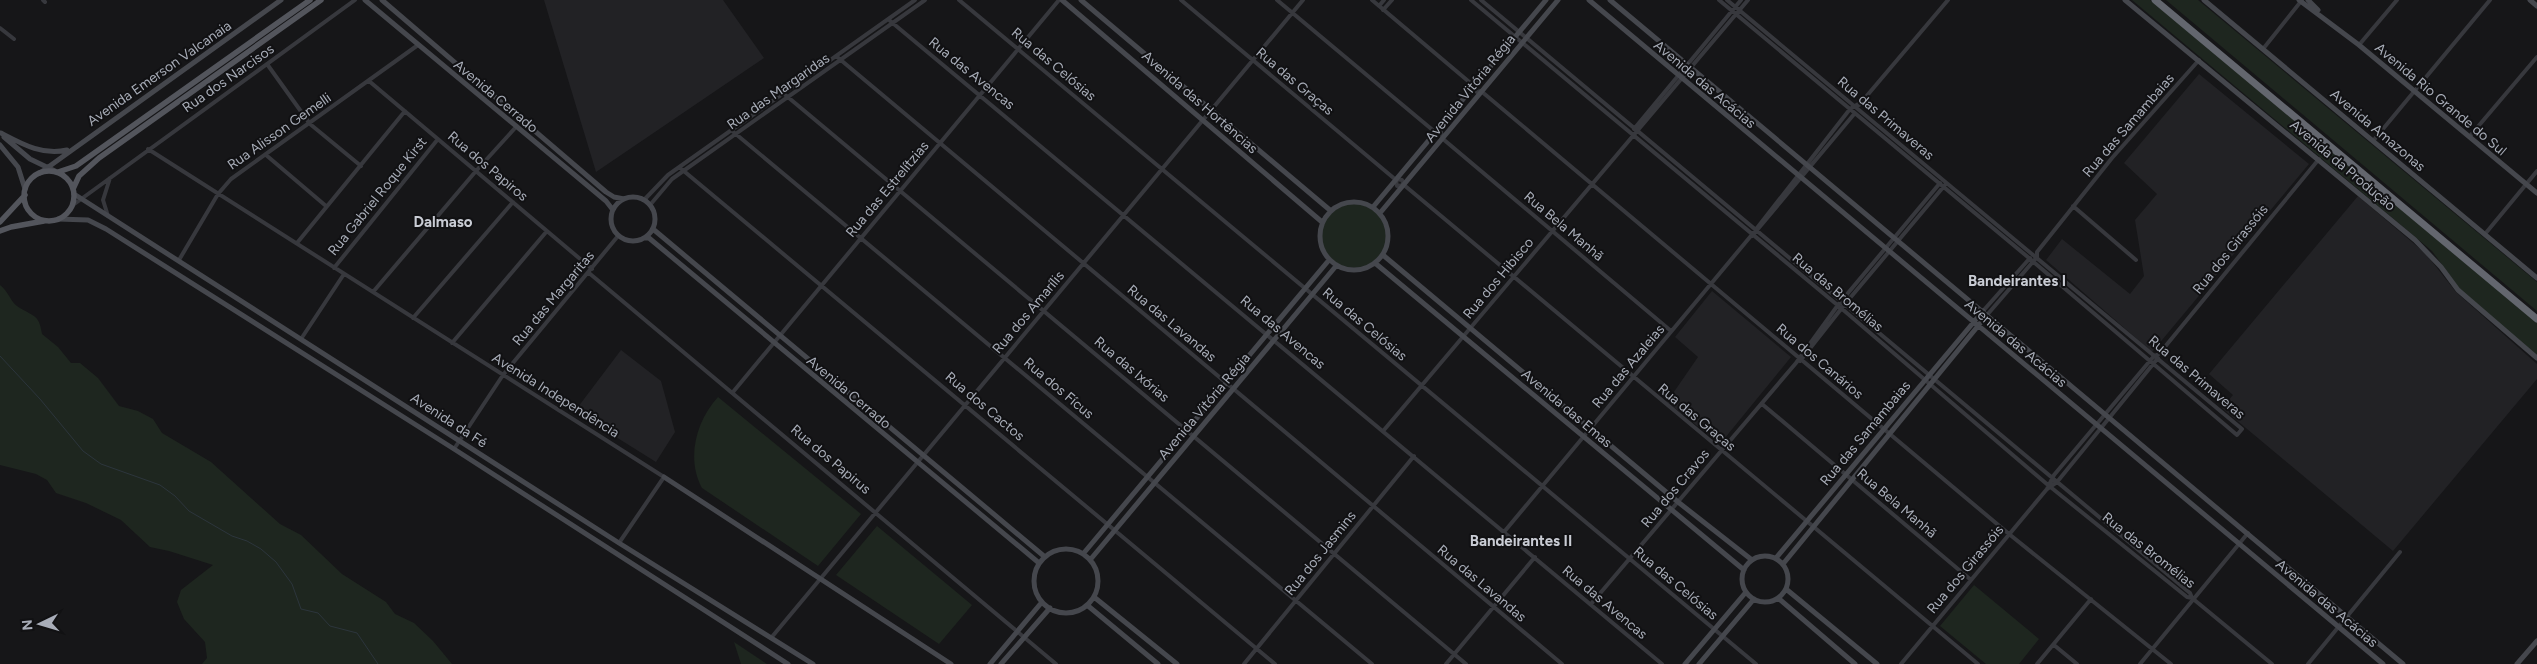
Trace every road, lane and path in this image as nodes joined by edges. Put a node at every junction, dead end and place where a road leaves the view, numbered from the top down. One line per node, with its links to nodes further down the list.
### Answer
1 (281, 0): 90 (street, Avenida Emerson Valcanaia)
2 (310, 0): 102 (main road)
3 (321, 0): 113 (main road)
4 (355, 0): 60 (street, Rua dos Narcisos)
5 (365, 0): 51 (street, Avenida Cerrado)
6 (382, 0): 117 (street, Avenida Cerrado)
7 (915, 0): 43 (street, Rua das Margaridas)
8 (925, 0): 45 (street, Rua das Margaridas)
9 (959, 0): 53 (street, Rua das Celósias)
10 (1060, 0): 53 (street, Rua das Estrelítzias); 75 (street, Avenida das Hortências)
11 (1081, 0): 72 (street, Avenida das Hortências)
12 (1181, 0): 58 (street, Rua das Graças)
13 (1277, 0): 42 (street)
14 (1303, 0): 42 (street, Rua dos Amarílis)
15 (1372, 0): 37 (street)
16 (1384, 0): 37 (street)
17 (1392, 0): 40 (street)
18 (1471, 0): 48 (street, Rua das Bromélias)
19 (1481, 0): 47 (street, Rua das Bromélias)
20 (1546, 0): 47 (street, Avenida Vitória Régia)
21 (1558, 0): 50 (street, Avenida Vitória Régia)
22 (1589, 0): 62 (street, Avenida das Acácias)
23 (1610, 0): 61 (street, Avenida das Acácias)
24 (1719, 0): 39 (street, Rua das Primaveras)
25 (1727, 0): 39 (street, Rua das Primaveras)
26 (1741, 0): 39 (street, Rua dos Hibisco)
27 (1748, 0): 41 (street, Rua dos Hibisco)
28 (1948, 0): 70 (street, Rua das Azaleias)
29 (2125, 0): 59 (street, Avenida da Produção)
30 (2155, 0): 172 (highway)
31 (2204, 0): 54 (street, Avenida Amazonas)
32 (2301, 0): 44 (street, Avenida Rio Grande do Sul); 54 (street)
33 (2308, 0): 44 (street, Avenida Rio Grande do Sul)
34 (2397, 0): 52 (street)
35 (2490, 0): 66 (street)
36 (2530, 0): 38 (street)
37 (1379, 6): 40 (street)
38 (2537, 6)
39 (1733, 9): 41 (street, Rua das Primaveras); 61 (street, Rua dos Hibisco)
40 (1383, 10): 64 (street)
41 (1738, 12): 61 (street, Rua dos Hibisco); 71 (street, Rua das Primaveras)
42 (1292, 13): 58 (street, Rua dos Amarílis); 80 (street)
43 (889, 20): 45 (street, Rua das Avencas); 55 (street, Rua das Margaridas)
44 (2331, 23): 52 (street, Avenida Rio Grande do Sul)
45 (894, 24): 57 (street, Rua das Margaridas); 68 (street, Rua das Avencas)
46 (0, 28): 49 (street)
47 (1520, 32): 48 (street, Avenida Vitória Régia); 50 (street, Rua das Bromélias)
48 (1516, 37): 50 (street, Rua das Bromélias); 64 (street, Avenida Vitória Régia)
49 (14, 39)
50 (1524, 40): 65 (street, Avenida Vitória Régia); 79 (street, Rua das Bromélias); 83 (street, Rua das Bromélias)
51 (418, 45): 63 (street, Rua Alisson Gemelli); 77 (street, Avenida Cerrado)
52 (2359, 45): 66 (street, Avenida Rio Grande do Sul)
53 (1018, 49): 68 (street, Rua das Estrelítzias); 98 (street, Rua das Celósias)
54 (2262, 49): 87 (street, Avenida Amazonas)
55 (836, 56): 57 (street, Rua das Lavandas); 67 (street, Rua das Margaridas)
56 (2537, 57): 84 (street)
57 (841, 60): 69 (street, Rua das Margaridas); 88 (street, Rua das Lavandas)
58 (1253, 60): 72 (street, Rua dos Amarílis); 106 (street, Rua das Graças)
59 (2199, 60): 93 (street, Avenida da Produção); 123 (street, Rua das Samambaias)
60 (267, 64): 76 (street); 91 (street, Rua dos Narcisos)
61 (1689, 67): 62 (street, Rua dos Hibisco); 95 (street, Avenida das Acácias)
62 (1680, 78): 79 (street, Rua dos Hibisco); 105 (street, Avenida das Acácias)
63 (369, 81): 73 (street, Rua dos Papiros); 76 (street, Rua Alisson Gemelli)
64 (1474, 86): 65 (street, Rua dos Canários); 80 (street, Avenida Vitória Régia)
65 (1481, 91): 86 (street, Avenida Vitória Régia); 108 (street, Rua dos Canários)
66 (2414, 92): 84 (street, Avenida Rio Grande do Sul); 87 (street)
67 (783, 93): 69 (street, Rua das Ixórias); 78 (street, Rua das Margaridas)
68 (980, 94): 88 (street, Rua das Estrelítzias); 128 (street, Rua das Avencas)
69 (788, 97): 82 (street, Rua das Margaridas); 111 (street, Rua das Ixórias)
70 (1860, 103): 71 (street); 74 (street, Rua das Azaleias)
71 (1851, 107): 74 (street, Rua das Primaveras); 95 (street, Rua das Azaleias)
72 (1212, 109): 75 (street, Rua dos Amarílis); 126 (street, Avenida das Hortências)
73 (405, 111): 85 (street, Rua dos Papiros); 94 (street)
74 (1856, 111): 95 (street, Rua das Azaleias); 107 (street, Rua das Primaveras)
75 (1203, 120): 98 (street, Rua dos Amarílis); 133 (street, Avenida das Hortências)
76 (310, 124): 92 (street, Rua Alisson Gemelli); 94 (street)
77 (516, 127): 100 (street); 125 (street, Avenida Cerrado)
78 (732, 130): 82 (street, Rua dos Fícus); 97 (street, Rua das Margaridas)
79 (1636, 130): 83 (street, Rua dos Hibisco); 135 (street, Rua das Bromélias)
80 (1435, 132): 86 (street, Rua Bela Manhã); 106 (street, Avenida Vitória Régia)
81 (1, 133): 90 (street); 96 (street)
82 (736, 134): 99 (street, Rua das Margaridas); 142 (street, Rua dos Fícus)
83 (1632, 134): 108 (street, Rua dos Hibisco); 140 (street, Rua das Bromélias)
84 (2470, 136): 109 (street, Avenida Rio Grande do Sul)
85 (438, 139): 100 (street, Rua dos Papiros); 156 (street, Rua Gabriel Roque Kirst)
86 (1443, 139): 110 (street, Avenida Vitória Régia); 138 (street, Rua Bela Manhã)
87 (2372, 141): 139 (street, Avenida Amazonas)
88 (940, 143): 111 (street, Rua das Estrelítzias); 153 (street, Rua das Lavandas)
89 (0, 145): 112 (street)
90 (74, 147): 96 (street, Avenida Emerson Valcanaia)
91 (148, 148): 104 (street, Rua dos Narcisos); 114 (street, Avenida Independência)
92 (266, 155): 114 (street, Rua Alisson Gemelli); 121 (street)
93 (2319, 159): 183 (street, Rua dos Girassóis); 186 (street, Avenida da Produção)
94 (361, 166): 121 (street)
95 (1809, 166): 105 (street, Rua das Azaleias); 144 (street, Avenida das Acácias)
96 (47, 167): 102 (street); 103 (street, Avenida Emerson Valcanaia)
97 (679, 167): 99 (street, Rua dos Cactos); 118 (street, Rua das Margaridas)
98 (1162, 169): 128 (street, Rua dos Amarílis); 164 (street, Rua das Celósias)
99 (684, 170): 122 (street, Rua das Margaridas); 163 (street, Rua dos Cactos)
100 (476, 171): 119 (street, Rua dos Papiros); 165 (street)
101 (2537, 171): 109 (street)
102 (57, 172): 103 (main road); 113 (main road)
103 (40, 173): 112 (main road)
104 (112, 174): 116 (street, Rua dos Narcisos); 129 (street)
105 (1800, 177): 135 (street, Rua das Azaleias); 146 (street, Avenida das Acácias)
106 (1396, 180): 110 (street, Rua das Graças); 124 (street, Avenida Vitória Régia)
107 (1943, 183): 144 (street, Rua dos Cravos); 147 (street, Rua das Primaveras); 149 (street, Rua das Primaveras)
108 (1591, 184): 138 (street, Rua dos Hibisco); 162 (street, Rua dos Canários)
109 (2526, 184): 115 (street, Avenida Rio Grande do Sul); 139 (street)
110 (1404, 185): 127 (street, Avenida Vitória Régia); 160 (street, Rua das Graças)
111 (900, 191): 142 (street, Rua das Estrelítzias); 169 (street, Rua das Ixórias)
112 (25, 192): 131 (main road); 132 (main road)
113 (74, 192): 116 (street, Avenida da Fé); 120 (main road)
114 (218, 194): 145 (street, Avenida Independência); 150 (street, Rua Alisson Gemelli)
115 (2537, 194)
116 (81, 199): 120 (street, Rua dos Narcisos); 129 (street, Avenida da Fé)
117 (624, 199): 118 (street); 125 (street)
118 (644, 200): 122 (street)
119 (513, 202): 137 (street, Rua dos Papiros); 171 (street)
120 (73, 205): 130 (main road)
121 (326, 206): 145 (street)
122 (650, 206): 134 (street)
123 (2073, 206): 147 (street, Rua das Samambaias); 152 (street)
124 (1373, 207): 126 (street); 127 (street)
125 (613, 210): 141 (street)
126 (1331, 211): 133 (street)
127 (1380, 213): 148 (street)
128 (1124, 214): 153 (street, Rua dos Amarílis); 176 (street, Rua das Avencas)
129 (108, 216): 150 (street, Avenida da Fé)
130 (58, 219): 131 (main road); 215 (street, Avenida da Fé)
131 (47, 221): 136 (main road)
132 (0, 222)
133 (1322, 222): 151 (street)
134 (653, 229): 143 (street); 177 (street, Avenida Cerrado)
135 (1756, 229): 140 (street, Rua das Azaleias); 167 (street, Rua das Bromélias)
136 (0, 231)
137 (547, 231): 157 (street, Rua dos Papiros); 181 (street)
138 (1552, 231): 160 (street, Rua dos Hibisco); 175 (street, Rua Bela Manhã)
139 (2485, 234): 161 (street, Avenida Amazonas)
140 (1752, 235): 162 (street, Rua das Azaleias); 168 (street, Rua das Bromélias)
141 (618, 236): 143 (street); 157 (street, Rua das Margaritas)
142 (862, 237): 163 (street, Rua das Estrelítzias); 185 (street, Rua dos Fícus)
143 (645, 238): 182 (street, Avenida Cerrado)
144 (1896, 240): 146 (street, Rua dos Cravos); 170 (street, Avenida das Acácias)
145 (297, 243): 156 (street, Avenida Independência)
146 (1887, 250): 167 (street, Rua dos Cravos); 173 (street, Avenida das Acácias)
147 (2036, 254): 149 (street, Rua das Samambaias); 184 (street, Rua das Primaveras)
148 (1383, 255): 154 (street); 174 (street, Avenida das Emas)
149 (2031, 259): 170 (street, Rua das Samambaias); 189 (street, Rua das Primaveras)
150 (179, 260): 179 (street, Avenida da Fé)
151 (1329, 260): 155 (street); 164 (street, Avenida Vitória Régia)
152 (2136, 260)
153 (1083, 264): 169 (street, Rua dos Amarílis); 196 (street, Rua das Lavandas)
154 (1375, 264): 155 (street); 178 (street, Avenida das Emas)
155 (1336, 266): 166 (street, Avenida Vitória Régia)
156 (334, 268): 159 (street, Avenida Independência)
157 (592, 269): 158 (street, Rua das Margaritas)
158 (589, 273): 191 (street, Rua das Margaritas); 200 (street, Rua dos Papirus)
159 (344, 274): 165 (street, Avenida Independência); 179 (street)
160 (1513, 278): 174 (street, Rua dos Hibisco); 193 (street, Rua das Graças)
161 (2537, 278)
162 (1710, 283): 175 (street, Rua das Azaleias); 187 (street, Rua dos Canários)
163 (822, 285): 177 (street, Rua das Estrelítzias); 201 (street, Rua dos Cactos)
164 (1306, 289): 166 (street, Rua das Celósias); 176 (street, Avenida Vitória Régia)
165 (373, 292): 171 (street, Avenida Independência)
166 (1312, 294): 180 (street, Avenida Vitória Régia); 198 (street, Rua das Celósias)
167 (1843, 302): 168 (street, Rua dos Cravos); 192 (street, Rua das Bromélias)
168 (1840, 307): 187 (street, Rua dos Cravos); 194 (street, Rua das Bromélias)
169 (1044, 310): 185 (street, Rua dos Amarílis); 209 (street, Rua das Ixórias)
170 (1985, 313): 173 (street); 203 (street, Avenida das Acácias)
171 (413, 318): 181 (street, Avenida Independência)
172 (2537, 319)
173 (1975, 324): 192 (street, Rua das Samambaias); 195 (street, Rua das Samambaias); 205 (street, Avenida das Acácias)
174 (1470, 329): 178 (street, Rua dos Hibisco); 206 (street, Avenida das Emas)
175 (1671, 331): 193 (street, Rua das Azaleias)
176 (1268, 334): 180 (street, Rua das Avencas); 196 (street, Avenida Vitória Régia)
177 (780, 335): 182 (street, Rua das Estrelítzias); 217 (street, Avenida Cerrado)
178 (1464, 336): 198 (street, Rua dos Hibisco); 213 (street, Avenida das Emas)
179 (301, 339): 214 (street, Avenida da Fé)
180 (1274, 340): 199 (street, Avenida Vitória Régia); 210 (street, Rua das Avencas)
181 (452, 343): 191 (street, Avenida Independência)
182 (773, 343): 200 (street, Rua das Estrelítzias); 219 (street, Avenida Cerrado)
183 (2159, 354): 184 (street, Rua dos Girassóis); 188 (street, Rua dos Girassóis)
184 (2154, 356): 188 (street, Rua das Primaveras); 189 (street, Rua dos Girassóis)
185 (1005, 357): 201 (street, Rua dos Amarílis); 222 (street, Rua dos Fícus)
186 (2537, 358)
187 (1800, 359): 202 (street, Rua dos Cravos); 207 (street, Rua dos Canários)
188 (2158, 359): 190 (street, Rua dos Girassóis); 190 (street, Rua das Primaveras)
189 (2149, 362): 190 (street, Rua das Primaveras); 203 (street, Rua dos Girassóis)
190 (2154, 365): 204 (street, Rua dos Girassóis)
191 (503, 375): 214 (street, Rua das Margaritas); 221 (street, Avenida Independência)
192 (1930, 375): 194 (street, Rua das Samambaias); 195 (street, Rua das Bromélias)
193 (1632, 377): 206 (street, Rua das Azaleias); 216 (street, Rua das Graças)
194 (1925, 380): 197 (street, Rua das Bromélias); 207 (street, Rua das Samambaias)
195 (1935, 380): 197 (street, Rua das Samambaias); 223 (street, Rua das Bromélias)
196 (1227, 383): 199 (street, Rua das Lavandas); 209 (street, Avenida Vitória Régia)
197 (1930, 385): 211 (street, Rua das Samambaias); 228 (street, Rua das Bromélias)
198 (1422, 386): 210 (street, Rua dos Hibisco); 227 (street, Rua das Celósias)
199 (1234, 388): 212 (street, Avenida Vitória Régia); 230 (street, Rua das Lavandas)
200 (733, 392): 232 (street, Rua dos Papirus)
201 (966, 404): 217 (street, Rua dos Amarílis); 234 (street, Rua dos Cactos)
202 (1762, 404): 216 (street, Rua dos Cravos); 220 (street, Rua Bela Manhã)
203 (2104, 413): 204 (street, Avenida das Acácias); 205 (street, Rua dos Girassóis)
204 (2110, 418): 208 (street, Rua dos Girassóis); 239 (street, Avenida das Acácias)
205 (2096, 425): 208 (street, Avenida das Acácias); 223 (street, Rua dos Girassóis)
206 (1590, 428): 213 (street, Rua das Azaleias); 229 (street, Avenida das Emas)
207 (1884, 429): 211 (street, Rua dos Canários); 220 (street, Rua das Samambaias)
208 (2101, 429): 225 (street, Rua dos Girassóis); 241 (street, Avenida das Acácias)
209 (1187, 430): 212 (street, Rua das Ixórias); 222 (street, Avenida Vitória Régia)
210 (1384, 430): 218 (street, Rua das Avencas)
211 (1889, 433): 224 (street, Rua das Samambaias); 238 (street, Rua dos Canários)
212 (1194, 435): 226 (street, Avenida Vitória Régia); 244 (street, Rua das Ixórias)
213 (1584, 436): 227 (street, Rua das Azaleias); 231 (street, Avenida das Emas)
214 (459, 440): 215 (street, Rua das Margaritas); 240 (street, Avenida da Fé)
215 (454, 449): 282 (street, Avenida da Fé)
216 (1721, 451): 229 (street, Rua dos Cravos); 233 (street, Rua das Graças)
217 (923, 455): 219 (street, Rua dos Amarílis); 245 (street, Avenida Cerrado)
218 (1414, 456): 230 (street, Rua dos Jasmins); 237 (street, Rua das Avencas)
219 (917, 462): 232 (street, Rua dos Amarílis); 251 (street, Avenida Cerrado)
220 (1846, 474): 224 (street, Rua Bela Manhã); 233 (street, Rua das Samambaias)
221 (664, 477): 240 (street); 254 (street, Avenida Independência)
222 (1148, 478): 226 (street, Rua dos Fícus); 234 (street, Avenida Vitória Régia)
223 (2052, 478): 225 (street, Rua das Bromélias); 228 (street, Rua dos Girassóis)
224 (1852, 480): 235 (street, Rua das Samambaias); 255 (street, Rua Bela Manhã)
225 (2056, 482): 228 (street, Rua dos Girassóis); 260 (street, Rua das Bromélias)
226 (1155, 483): 236 (street, Avenida Vitória Régia); 263 (street, Rua dos Fícus)
227 (1542, 486): 237 (street, Rua das Azaleias); 248 (street, Rua das Celósias)
228 (2048, 487): 238 (street, Rua dos Girassóis); 260 (street, Rua das Bromélias)
229 (1678, 502): 231 (street, Rua dos Cravos); 250 (street, Avenida das Emas)
230 (1373, 506): 244 (street, Rua dos Jasmins); 267 (street, Rua das Lavandas)
231 (1671, 510): 248 (street, Rua dos Cravos); 253 (street, Avenida das Emas)
232 (876, 512): 254 (street, Rua dos Amarílis); 273 (street, Rua dos Papirus)
233 (1806, 522): 235 (street, Rua das Graças); 247 (street, Rua das Samambaias)
234 (1109, 525): 236 (street, Rua dos Cactos); 243 (street, Avenida Vitória Régia)
235 (1812, 528): 252 (street, Rua das Samambaias); 270 (street, Rua das Graças)
236 (1115, 531): 249 (street, Avenida Vitória Régia); 279 (street, Rua dos Cactos)
237 (1504, 532): 246 (street, Rua das Avencas)
238 (2009, 534): 255 (street, Rua dos Girassóis); 262 (street, Rua dos Canários)
239 (2248, 534): 241 (street); 269 (street, Avenida das Acácias)
240 (619, 543): 276 (street, Avenida da Fé)
241 (2239, 544): 260 (street); 271 (street, Avenida das Acácias)
242 (2400, 552): 269 (street)
243 (1083, 554): 245 (street); 249 (street)
244 (1334, 554): 263 (street, Rua dos Jasmins); 281 (street, Rua das Ixórias)
245 (1045, 557): 251 (street)
246 (1534, 558): 265 (street, Rua das Avencas); 267 (street)
247 (1776, 558): 250 (street); 252 (street)
248 (1630, 559): 265 (street, Rua dos Cravos); 272 (street, Rua das Celósias)
249 (1090, 560): 258 (street)
250 (1752, 560): 253 (street)
251 (1039, 563): 264 (street)
252 (1783, 564): 256 (street)
253 (1744, 570): 257 (street)
254 (820, 579): 276 (street, Rua dos Amarílis); 284 (street, Avenida Independência)
255 (1971, 580): 270 (street, Rua dos Girassóis)
256 (1786, 589): 259 (street); 301 (street)
257 (1746, 592): 261 (street); 272 (street)
258 (1094, 597): 266 (street); 289 (street)
259 (1778, 598): 261 (street); 300 (street)
260 (2192, 598): 280 (street); 308 (street, Rua das Bromélias)
261 (1754, 599): 274 (street)
262 (2091, 599): 278 (street); 280 (street, Rua dos Canários)
263 (1296, 601): 279 (street, Rua dos Jasmins); 292 (street, Rua dos Fícus)
264 (1042, 602): 268 (street); 273 (street)
265 (1591, 604): 296 (street, Rua das Avencas)
266 (1087, 606): 268 (street); 288 (street)
267 (1494, 607): 281 (street); 295 (street, Rua das Lavandas)
268 (1050, 608): 275 (street)
269 (2348, 616): 271 (street); 311 (street, Avenida das Acácias)
270 (1932, 627): 302 (street, Rua dos Girassóis); 303 (street, Rua das Graças)
271 (2339, 628): 309 (street); 310 (street, Avenida das Acácias)
272 (1714, 629): 274 (street, Rua das Celósias); 297 (street)
273 (1017, 631): 275 (street, Rua dos Papirus); 285 (street)
274 (1722, 636): 298 (street); 299 (street, Rua das Celósias)
275 (1024, 637): 286 (street); 287 (street, Rua dos Papirus)
276 (771, 638): 283 (street, Avenida da Fé)
277 (2537, 640): 312 (street)
278 (2054, 645): 304 (street); 305 (street)
279 (1256, 648): 290 (street, Rua dos Jasmins); 291 (street, Rua dos Cactos)
280 (2152, 649): 306 (street); 307 (street, Rua dos Canários)
281 (1454, 654): 293 (street); 294 (street, Rua das Ixórias)
282 (788, 664)
283 (813, 664)
284 (951, 664)
285 (990, 664)
286 (1001, 664)
287 (1056, 664)
288 (1158, 664)
289 (1176, 664)
290 (1244, 664)
291 (1275, 664)
292 (1372, 664)
293 (1446, 664)
294 (1466, 664)
295 (1562, 664)
296 (1662, 664)
297 (1685, 664)
298 (1699, 664)
299 (1756, 664)
300 (1854, 664)
301 (1877, 664)
302 (1901, 664)
303 (1978, 664)
304 (2037, 664)
305 (2077, 664)
306 (2140, 664)
307 (2171, 664)
308 (2272, 664)
309 (2308, 664)
310 (2384, 664)
311 (2403, 664)
312 (2517, 664)

